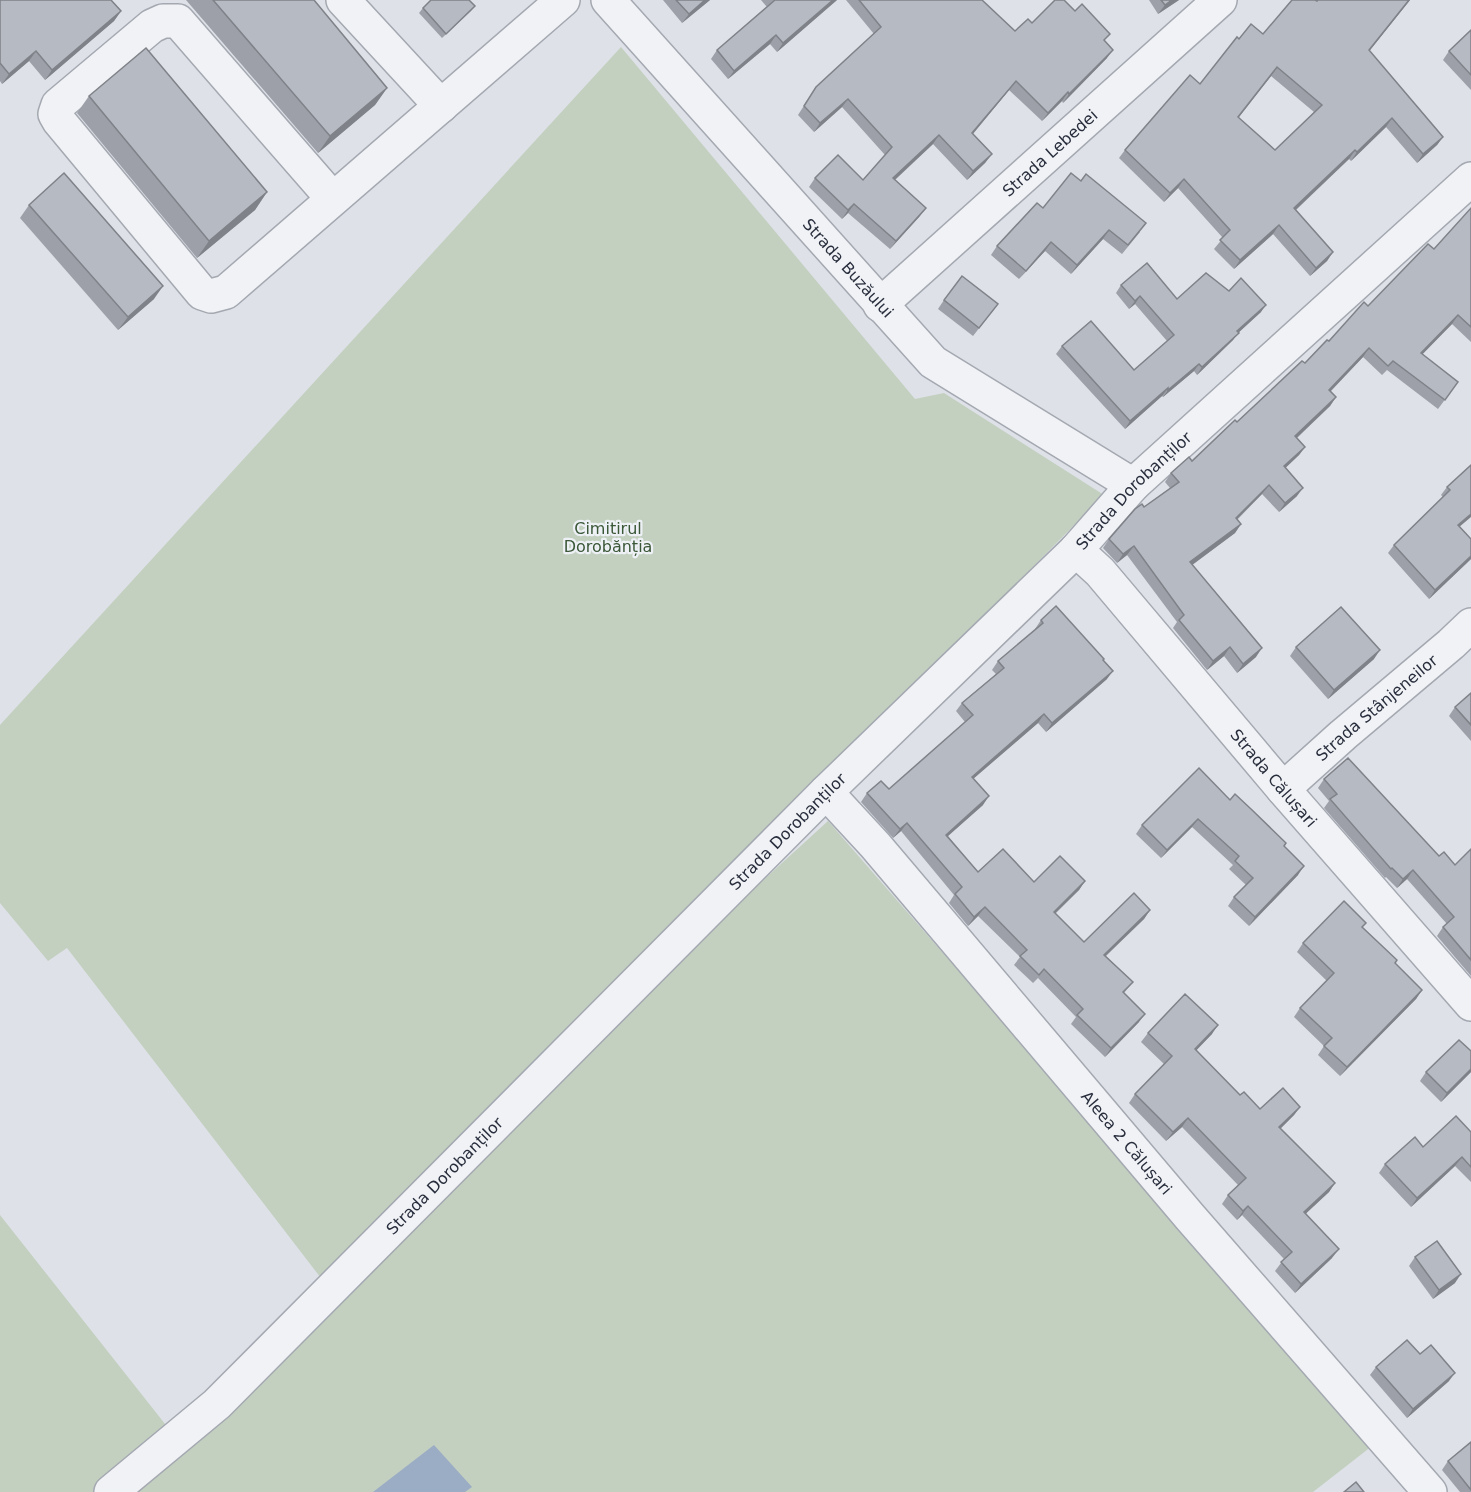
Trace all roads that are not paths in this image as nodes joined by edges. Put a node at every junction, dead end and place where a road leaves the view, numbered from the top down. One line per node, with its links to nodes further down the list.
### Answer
1 (343, 0): 5 (street)
2 (563, 0): 5 (street)
3 (608, 0): 8 (street, Strada Buzăului)
4 (1220, 0): 8 (street, Strada Lebedei)
5 (441, 106): 7 (street)
6 (1471, 179): 9 (street, Strada Dorobanților)
7 (333, 199): 7 (street)
8 (880, 305): 9 (street, Strada Buzăului)
9 (1133, 485): 10 (street, Strada Dorobanților)
10 (1076, 550): 12 (street, Strada Călușari); 13 (street, Strada Dorobanților)
11 (1464, 645): 12 (street, Strada Stânjeneilor)
12 (1283, 789): 14 (street, Strada Călușari)
13 (826, 792): 15 (street, Strada Dorobanților); 16 (street, Aleea 2 Călușari)
14 (1471, 1004)
15 (111, 1492)
16 (1430, 1492)

